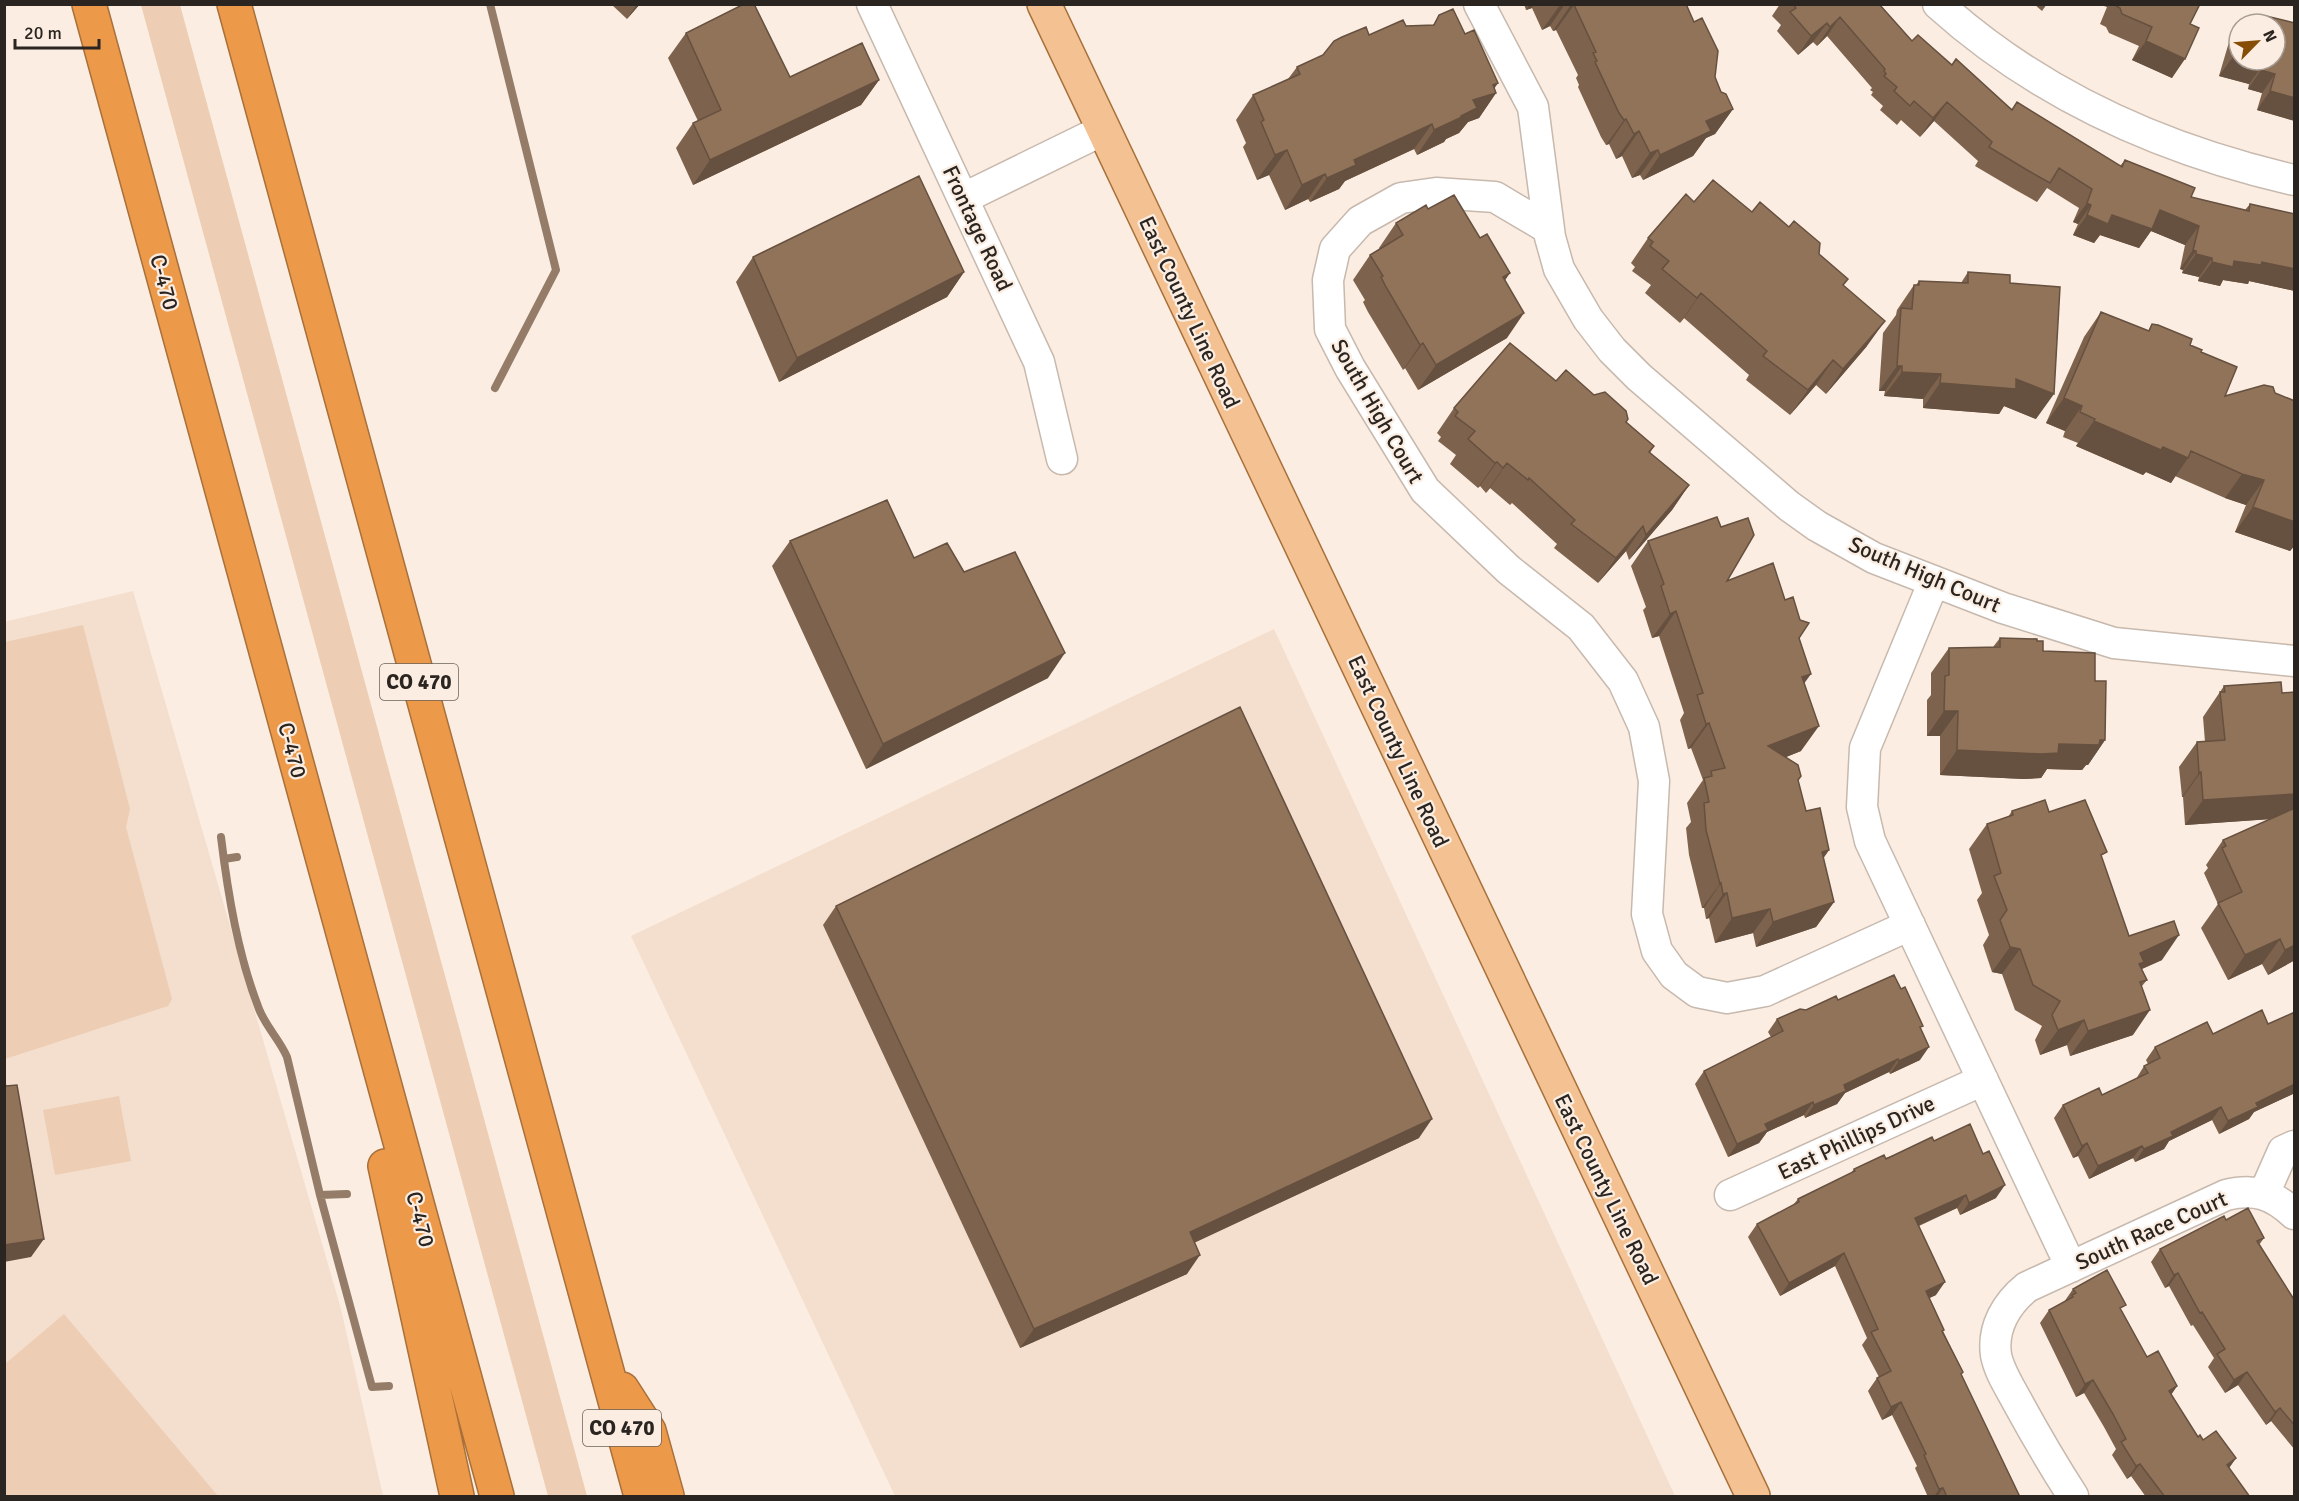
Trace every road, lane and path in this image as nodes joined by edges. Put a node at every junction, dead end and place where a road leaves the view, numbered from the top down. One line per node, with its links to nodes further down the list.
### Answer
1 (89, 4): 14 (highway, C-470)
2 (234, 4): 22 (highway, CO 470)
3 (872, 4): 9 (street, Frontage Road)
4 (1044, 4): 7 (main road, East County Line Road)
5 (1479, 4): 10 (street, South High Court)
6 (1938, 4): 8 (street)
7 (1103, 130): 9 (street); 27 (main road, East County Line Road)
8 (2295, 180)
9 (964, 198): 11 (street, Frontage Road)
10 (1549, 229): 12 (street, South High Court); 15 (street, South High Court)
11 (1062, 459)
12 (1934, 581): 13 (street, South High Court); 15 (street)
13 (2295, 661)
14 (309, 807): 23 (highway); 24 (highway, C-470)
15 (1910, 925): 16 (street)
16 (1983, 1080): 19 (street, East Phillips Drive); 21 (street)
17 (2295, 1146): 18 (street)
18 (2264, 1194): 20 (street); 21 (street, South Race Court)
19 (1730, 1196)
20 (2295, 1214)
21 (2071, 1267): 28 (street, South Race Court)
22 (604, 1359): 25 (highway, CO 470); 26 (highway)
23 (457, 1497)
24 (497, 1497)
25 (641, 1497)
26 (667, 1497)
27 (1754, 1497)
28 (2073, 1497)

